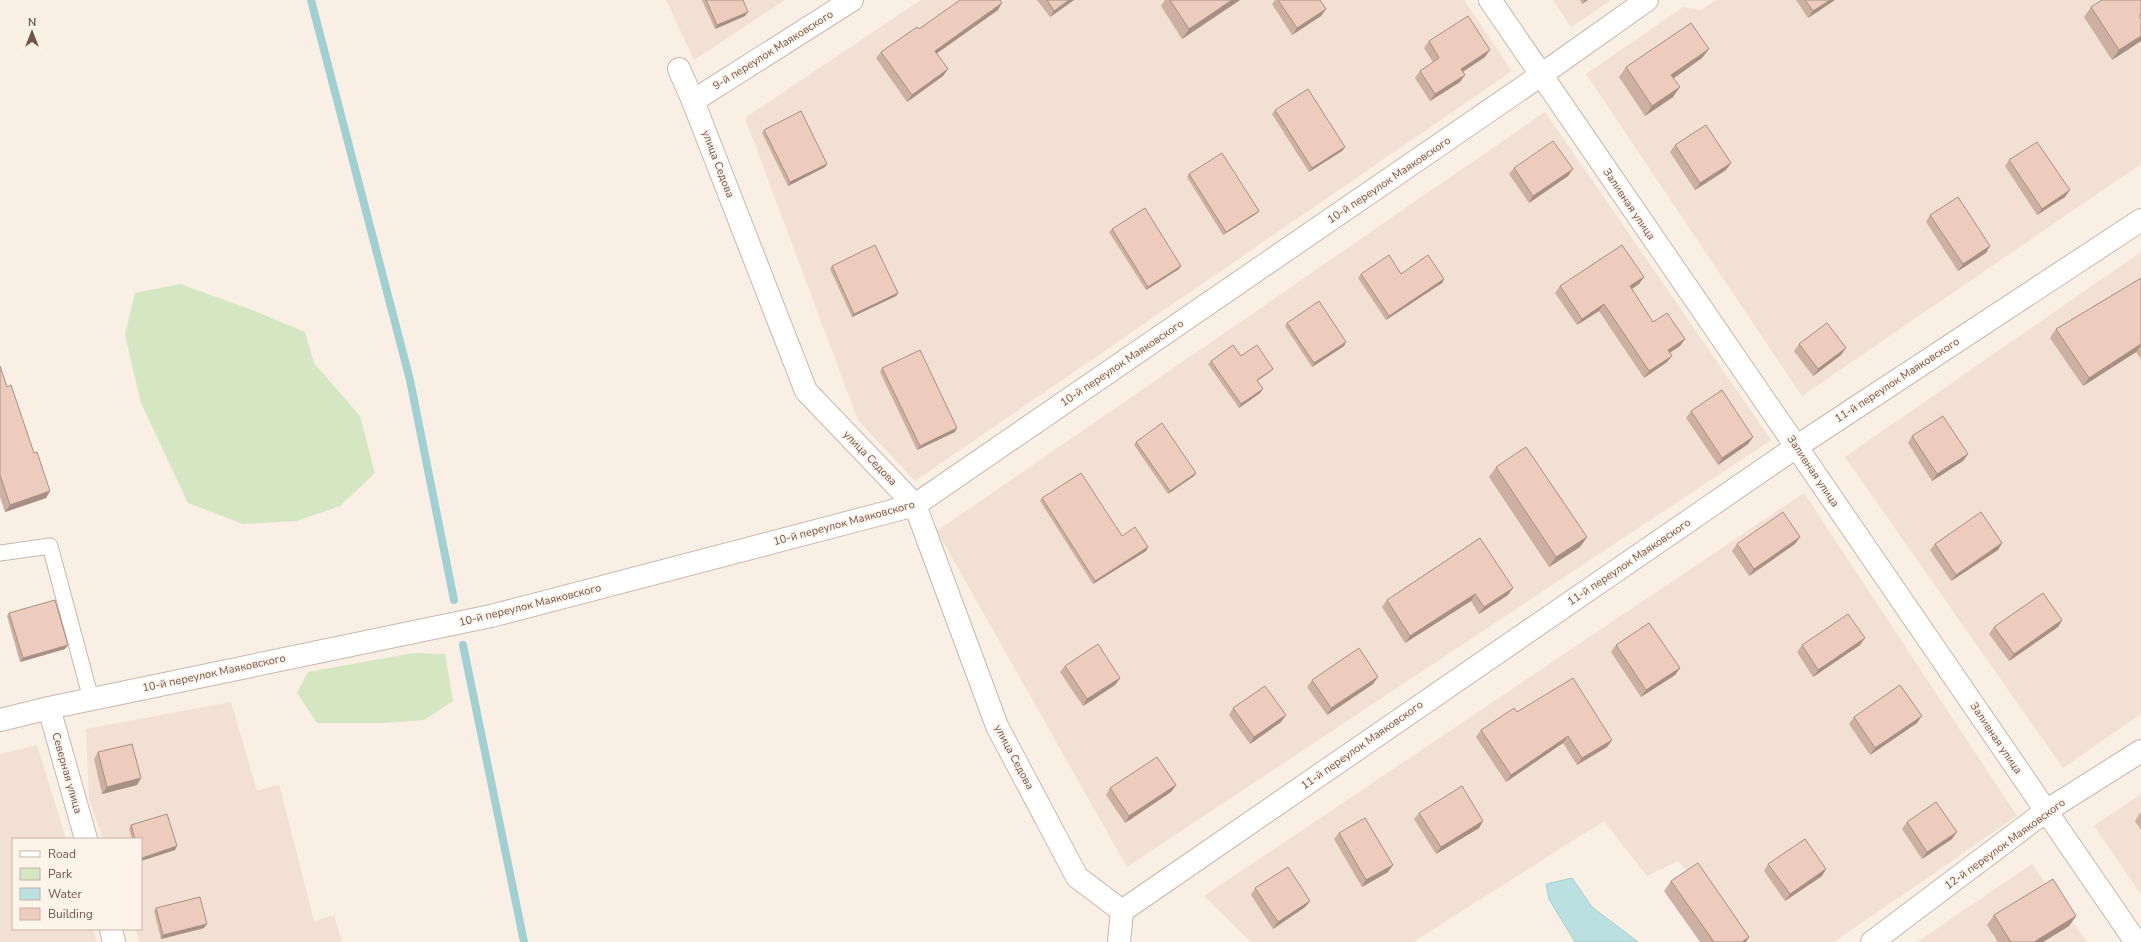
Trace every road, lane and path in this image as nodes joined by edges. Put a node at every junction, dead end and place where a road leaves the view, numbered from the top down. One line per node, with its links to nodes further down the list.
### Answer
1 (852, 0): 6 (street, 9-й переулок Маяковского)
2 (1490, 0): 5 (street, Заливная улица)
3 (1647, 0): 5 (street, 10-й переулок Маяковского)
4 (679, 69): 6 (street, улица Седова)
5 (1541, 75): 8 (street, Заливная улица); 9 (street, 10-й переулок Маяковского)
6 (693, 101): 9 (street, улица Седова)
7 (2141, 220): 8 (street, 11-й переулок Маяковского)
8 (1796, 447): 15 (street, Заливная улица); 17 (street, 11-й переулок Маяковского)
9 (915, 505): 11 (street, 10-й переулок Маяковского); 17 (street, улица Седова)
10 (0, 553): 11 (lane)
11 (92, 699): 12 (street, 10-й переулок Маяковского)
12 (49, 708): 13 (street, 10-й переулок Маяковского); 16 (street, Северная улица)
13 (0, 720)
14 (2141, 751): 15 (street, 12-й переулок Маяковского)
15 (2046, 811): 21 (street, 12-й переулок Маяковского); 22 (street, Заливная улица)
16 (86, 838)
17 (1122, 911): 20 (street)
18 (111, 930): 19 (street)
19 (114, 942)
20 (1119, 942)
21 (1872, 942)
22 (2136, 942)

